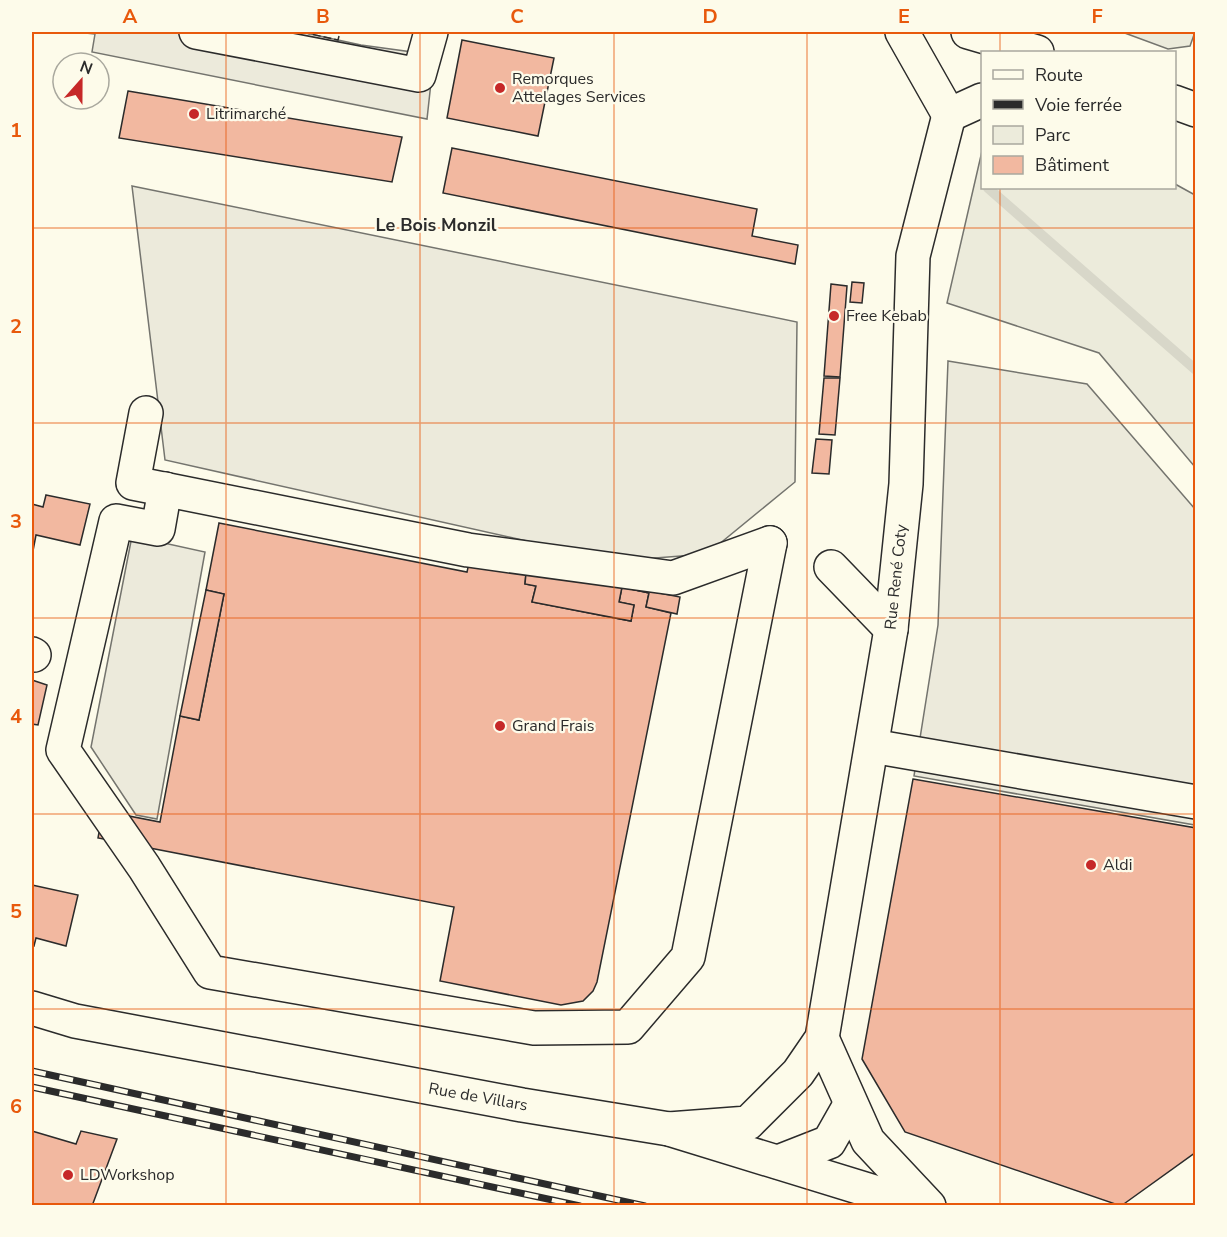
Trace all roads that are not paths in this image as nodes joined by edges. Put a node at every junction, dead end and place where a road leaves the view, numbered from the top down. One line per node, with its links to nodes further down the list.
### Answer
1 (196, 32): 5 (street)
2 (431, 32): 5 (street)
3 (902, 32): 10 (street)
4 (968, 32): 6 (street)
5 (265, 39)
6 (1034, 51)
7 (981, 100): 10 (street)
8 (1176, 103): 9 (street)
9 (1196, 110)
10 (949, 115): 14 (street, Rue René Coty)
11 (146, 413): 12 (street)
12 (165, 489): 12 (street)
13 (831, 567): 14 (street)
14 (891, 629): 15 (street, Rue René Coty)
15 (872, 746): 16 (street); 18 (street, Rue René Coty)
16 (1196, 802)
17 (32, 1008): 20 (street, Rue de Villars)
18 (822, 1038): 19 (street); 20 (street, Rue René Coty)
19 (850, 1105): 21 (street); 23 (street)
20 (669, 1129): 21 (street, Rue de Villars)
21 (778, 1162): 22 (street, Rue de Villars)
22 (920, 1206)
23 (929, 1206)

